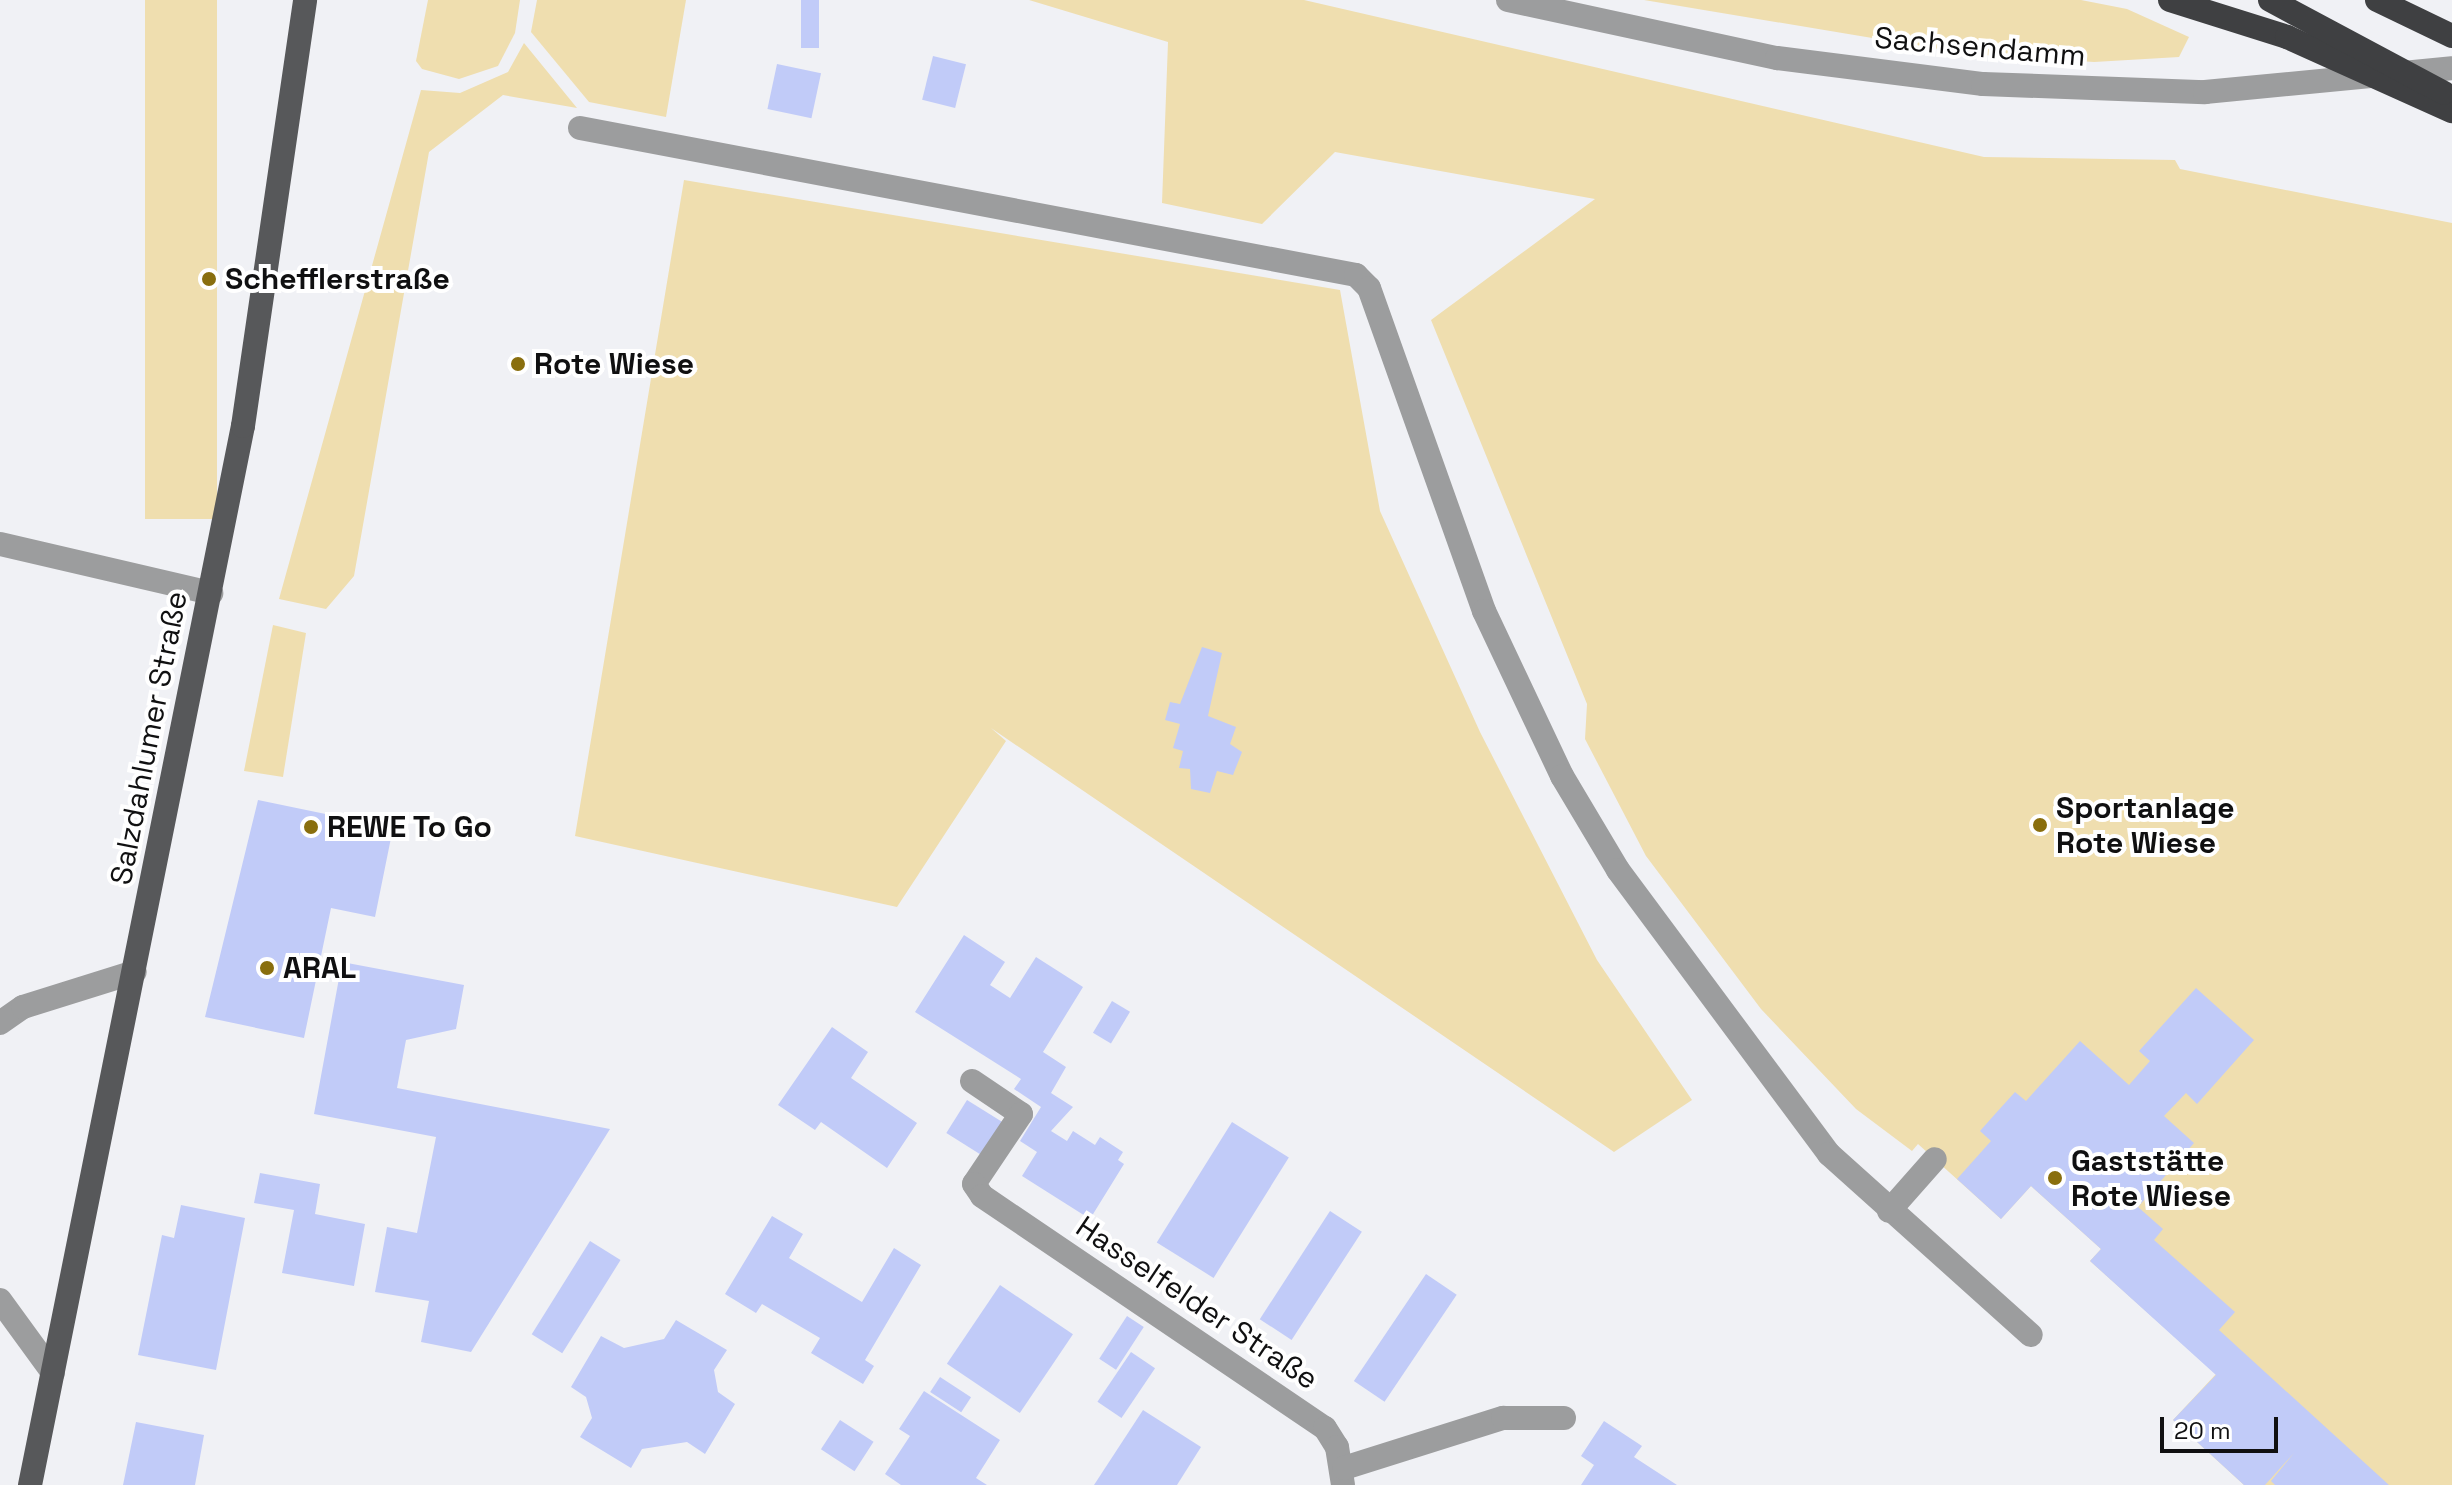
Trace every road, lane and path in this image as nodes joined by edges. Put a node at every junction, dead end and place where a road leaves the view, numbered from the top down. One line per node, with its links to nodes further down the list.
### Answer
1 (305, 0): 12 (main road, Salzdahlumer Straße)
2 (1508, 0): 7 (street, Sachsendamm)
3 (2170, 0): 9 (highway)
4 (2270, 0): 8 (highway)
5 (2377, 0): 6 (highway)
6 (2452, 36)
7 (2452, 68)
8 (2452, 99)
9 (2452, 111)
10 (580, 128): 17 (street)
11 (0, 544): 12 (street)
12 (211, 593): 13 (main road, Salzdahlumer Straße)
13 (135, 972): 14 (street); 20 (main road, Salzdahlumer Straße)
14 (0, 1023)
15 (972, 1081): 22 (street, Hasselfelder Straße)
16 (1935, 1159): 17 (street)
17 (1889, 1211): 19 (street)
18 (0, 1300): 20 (street)
19 (2031, 1335)
20 (53, 1373): 23 (main road, Salzdahlumer Straße)
21 (1564, 1418): 22 (street)
22 (1344, 1476)
23 (30, 1485)

